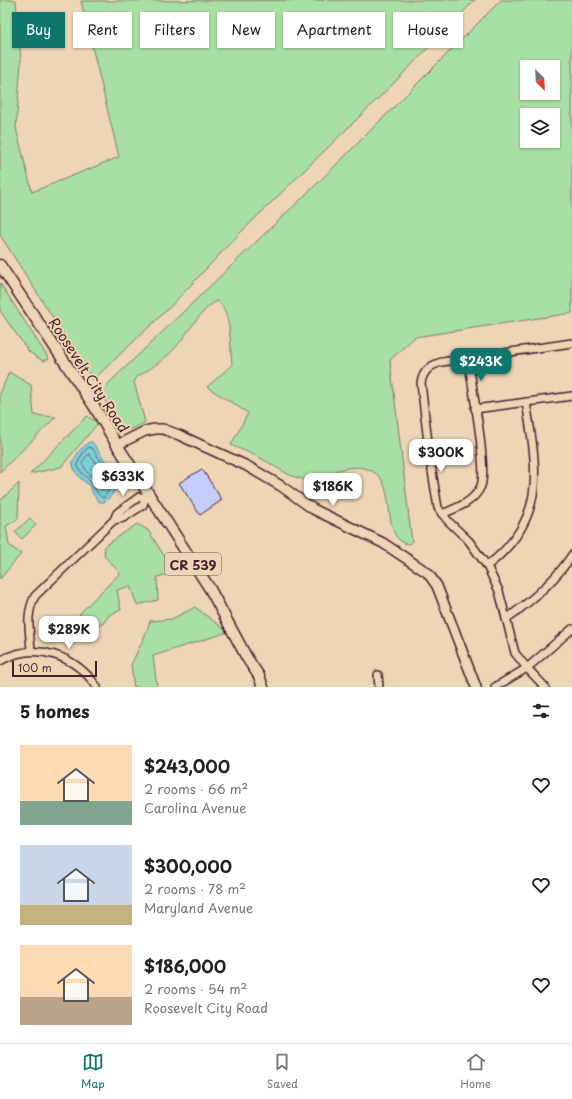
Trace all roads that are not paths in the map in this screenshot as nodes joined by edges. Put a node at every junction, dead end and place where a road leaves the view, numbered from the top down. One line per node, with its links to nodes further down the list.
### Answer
1 (0, 265): 7 (main road, Roosevelt City Road / CR 539)
2 (572, 343): 3 (street)
3 (468, 358): 6 (street); 9 (street)
4 (572, 396): 5 (street)
5 (526, 402): 6 (street); 11 (street)
6 (475, 409): 9 (street)
7 (117, 445): 8 (main road, CR 539); 21 (street, Roosevelt City Road)
8 (147, 497): 14 (street); 19 (main road, CR 539)
9 (442, 514): 11 (street)
10 (572, 555): 12 (street)
11 (487, 566): 12 (street)
12 (506, 619): 16 (street)
13 (572, 630): 16 (street)
14 (31, 651): 15 (street); 18 (street)
15 (0, 660)
16 (527, 668): 22 (street); 23 (street)
17 (378, 675): 20 (street)
18 (97, 687)
19 (263, 687)
20 (379, 687)
21 (476, 687)
22 (495, 687)
23 (545, 687)

